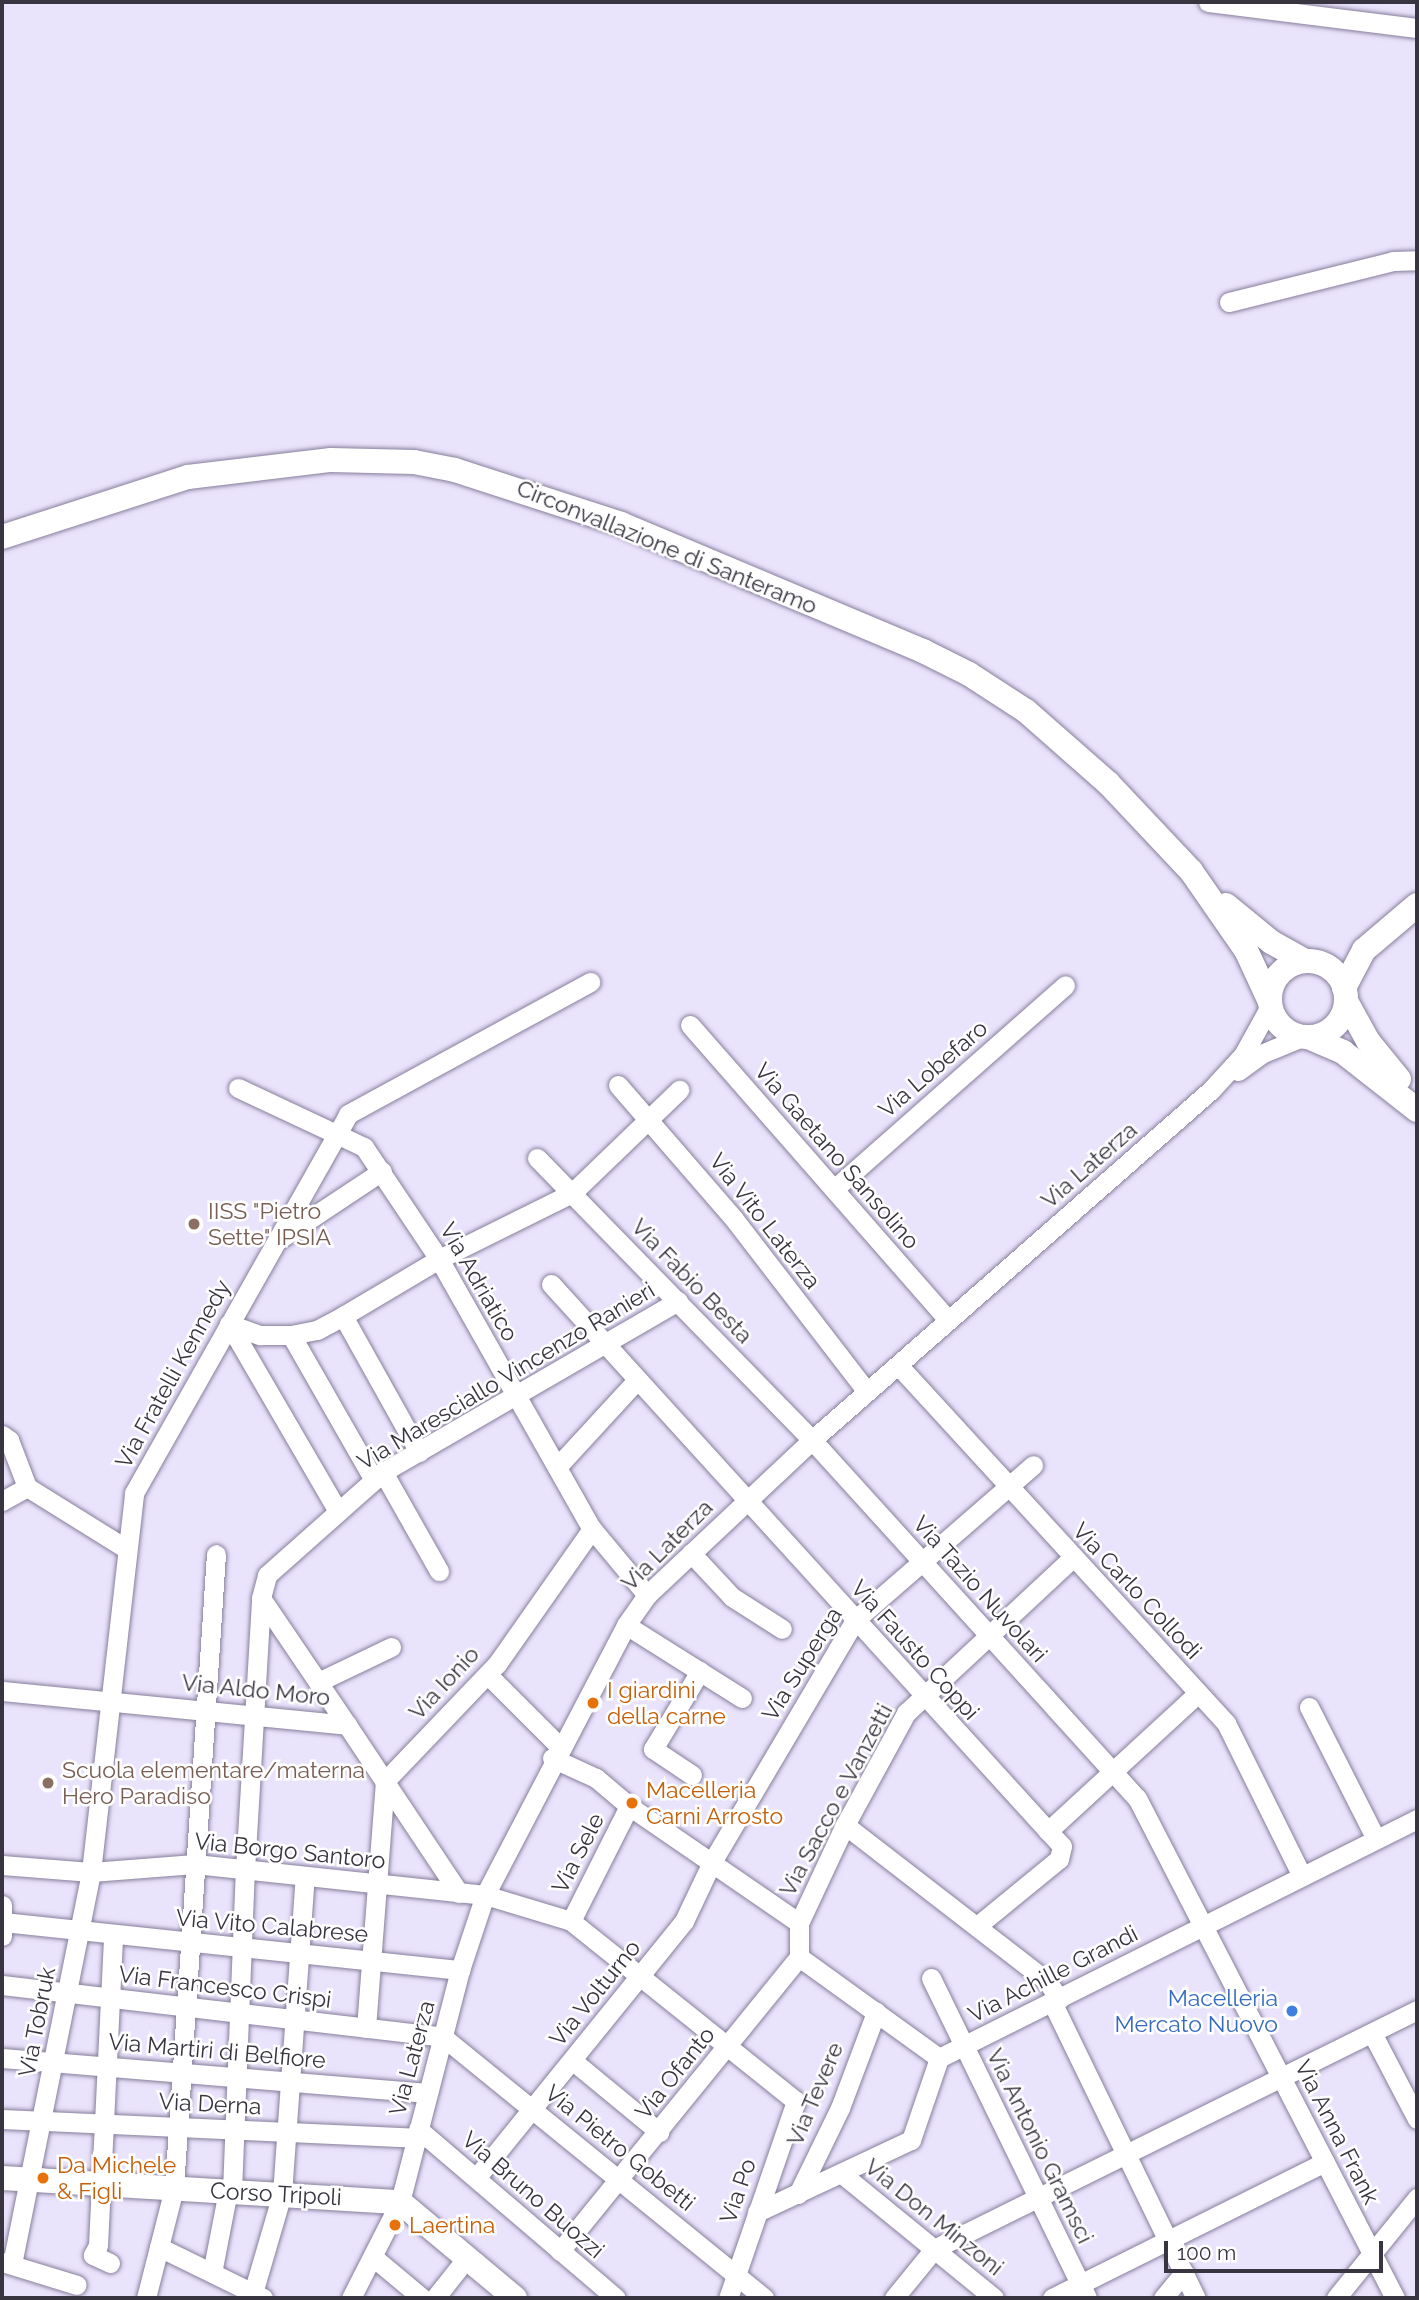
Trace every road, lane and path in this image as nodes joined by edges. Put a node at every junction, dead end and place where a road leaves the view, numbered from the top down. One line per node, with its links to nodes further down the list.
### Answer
1 (1208, 2): 2 (street)
2 (1417, 28)
3 (1417, 260): 4 (street)
4 (1229, 302)
5 (62, 517): 6 (main road); 7 (main road); 8 (main road, Circonvallazione di Santeramo)
6 (2, 537)
7 (2, 551)
8 (1191, 871): 11 (main road, Circonvallazione di Santeramo); 15 (main road, Circonvallazione di Santeramo)
9 (1417, 905): 10 (main road)
10 (1378, 939): 11 (main road); 14 (main road)
11 (1308, 961): 14 (main road); 15 (main road)
12 (590, 982): 25 (street, Via Fratelli Kennedy)
13 (1065, 985): 28 (street, Via Lobefaro)
14 (1345, 995): 17 (main road); 22 (main road)
15 (1270, 1004): 17 (main road); 21 (street)
16 (690, 1025): 28 (street, Via Gaetano Sansolino)
17 (1305, 1037): 21 (street); 23 (main road)
18 (618, 1084): 24 (street, Via Vito Laterza)
19 (238, 1088): 25 (street, Via Adriatico)
20 (679, 1090): 24 (street)
21 (1211, 1090): 35 (street, Via Laterza)
22 (1417, 1101)
23 (1417, 1110)
24 (650, 1116): 29 (street); 41 (street, Via Vito Laterza)
25 (337, 1132): 27 (street, Via Adriatico); 30 (street, Via Fratelli Kennedy)
26 (537, 1158): 29 (street, Via Fabio Besta)
27 (382, 1171): 30 (street); 31 (street, Via Adriatico)
28 (834, 1189): 35 (street, Via Gaetano Sansolino)
29 (572, 1194): 31 (street); 33 (street, Via Fabio Besta)
30 (277, 1240): 36 (street, Via Fratelli Kennedy)
31 (439, 1259): 34 (street); 42 (street, Via Adriatico)
32 (551, 1284): 38 (street, Via Fausto Coppi)
33 (678, 1301): 38 (street, Via Maresciallo Vincenzo Ranieri); 44 (street, Via Fabio Besta)
34 (343, 1316): 37 (street); 45 (street)
35 (948, 1320): 39 (street, Via Laterza)
36 (229, 1324): 37 (street); 53 (street); 55 (street, Via Fratelli Kennedy)
37 (291, 1335): 48 (street)
38 (604, 1345): 40 (street, Via Fausto Coppi); 42 (street, Via Maresciallo Vincenzo Ranieri)
39 (898, 1366): 41 (street, Via Laterza); 50 (street, Via Carlo Collodi)
40 (636, 1381): 47 (street); 52 (street, Via Fausto Coppi)
41 (867, 1392): 44 (street, Via Laterza)
42 (517, 1397): 45 (street, Via Maresciallo Vincenzo Ranieri); 47 (street, Via Adriatico)
43 (2, 1435): 49 (street)
44 (812, 1440): 52 (street, Via Laterza); 59 (street, Via Tazio Nuvolari)
45 (419, 1452): 48 (street, Via Maresciallo Vincenzo Ranieri)
46 (1033, 1465): 50 (street, Via Superga)
47 (557, 1467): 54 (street, Via Adriatico)
48 (379, 1476): 53 (street, Via Maresciallo Vincenzo Ranieri); 60 (street)
49 (27, 1486): 51 (street); 55 (street)
50 (1008, 1487): 58 (street, Via Carlo Collodi); 59 (street, Via Superga)
51 (2, 1501)
52 (746, 1502): 56 (street, Via Laterza); 63 (street, Via Fausto Coppi)
53 (338, 1511): 62 (street, Via Maresciallo Vincenzo Ranieri)
54 (592, 1529): 61 (street, Via Adriatico); 83 (street, Via Ionio)
55 (125, 1548): 75 (street, Via Fratelli Kennedy)
56 (691, 1553): 61 (street, Via Laterza); 65 (street)
57 (216, 1554): 77 (street)
58 (1072, 1558): 66 (street, Via Sacco e Vanzetti); 72 (street, Via Carlo Collodi)
59 (922, 1560): 63 (street, Via Superga); 66 (street, Via Tazio Nuvolari)
60 (439, 1571)
61 (647, 1595): 64 (street, Via Laterza)
62 (261, 1598): 70 (street); 78 (street, Via Maresciallo Vincenzo Ranieri)
63 (855, 1620): 73 (street, Via Fausto Coppi); 89 (street, Via Superga)
64 (625, 1625): 68 (street); 80 (street, Via Laterza)
65 (782, 1629)
66 (987, 1634): 73 (street, Via Sacco e Vanzetti); 81 (street, Via Tazio Nuvolari)
67 (390, 1647): 70 (street)
68 (700, 1671): 74 (street); 82 (street)
69 (494, 1681): 80 (street)
70 (317, 1682): 79 (street)
71 (2, 1691): 75 (street, Via Aldo Moro)
72 (1198, 1693): 81 (street); 95 (street, Via Carlo Collodi)
73 (922, 1694): 86 (street, Via Sacco e Vanzetti); 87 (street, Via Fausto Coppi)
74 (742, 1698)
75 (109, 1700): 77 (street, Via Aldo Moro); 93 (street, Via Fratelli Kennedy)
76 (1309, 1707): 88 (street)
77 (205, 1709): 78 (street, Via Aldo Moro); 90 (street)
78 (254, 1714): 79 (street, Via Aldo Moro); 92 (street, Via Maresciallo Vincenzo Ranieri)
79 (347, 1725): 83 (street, Via Aldo Moro)
80 (556, 1752): 84 (street); 98 (street, Via Laterza)
81 (1112, 1770): 87 (street); 103 (street, Via Anna Frank)
82 (692, 1775)
83 (385, 1781): 96 (street); 97 (street, Via Aldo Moro)
84 (629, 1806): 89 (street); 100 (street, Via Sele)
85 (1417, 1819): 88 (street, Via Achille Grandi)
86 (845, 1825): 101 (street, Via Sacco e Vanzetti); 102 (street)
87 (1048, 1831): 102 (street)
88 (1376, 1839): 95 (street, Via Achille Grandi)
89 (712, 1862): 101 (street); 112 (street, Via Volturno)
90 (195, 1864): 92 (street, Via Borgo Santoro); 93 (street, Via Borgo Santoro); 106 (street)
91 (2, 1865): 93 (street, Via Borgo Santoro)
92 (245, 1870): 94 (street, Via Borgo Santoro); 107 (street, Via Maresciallo Vincenzo Ranieri)
93 (91, 1872): 104 (street, Via Tobruk)
94 (305, 1877): 96 (street, Via Borgo Santoro); 108 (street)
95 (1302, 1877): 103 (street, Via Achille Grandi)
96 (374, 1884): 97 (street, Via Borgo Santoro); 110 (street)
97 (459, 1893): 98 (street, Via Borgo Santoro)
98 (485, 1895): 100 (street, Via Borgo Santoro); 111 (street, Via Laterza)
99 (2, 1921): 104 (street, Via Vito Calabrese)
100 (571, 1921): 112 (street)
101 (799, 1923): 109 (street)
102 (976, 1926): 117 (street)
103 (1203, 1926): 117 (street, Via Achille Grandi); 135 (street, Via Anna Frank)
104 (79, 1932): 105 (street, Via Vito Calabrese); 115 (street, Via Tobruk)
105 (113, 1935): 106 (street, Via Vito Calabrese); 116 (street)
106 (190, 1943): 107 (street, Via Vito Calabrese); 118 (street)
107 (243, 1948): 108 (street, Via Vito Calabrese); 121 (street, Via Maresciallo Vincenzo Ranieri)
108 (300, 1953): 110 (street, Via Vito Calabrese); 122 (street)
109 (799, 1958): 120 (street); 126 (street, Via Ofanto)
110 (370, 1960): 111 (street, Via Vito Calabrese); 123 (street)
111 (460, 1970): 125 (street, Via Laterza)
112 (640, 1976): 126 (street); 130 (street, Via Volturno)
113 (931, 1978): 127 (street, Via Antonio Gramsci)
114 (2, 1986): 115 (street, Via Francesco Crispi)
115 (67, 1993): 116 (street, Via Francesco Crispi); 131 (street, Via Tobruk)
116 (110, 1998): 118 (street, Via Francesco Crispi); 132 (street)
117 (1056, 2000): 127 (street, Via Achille Grandi); 148 (street)
118 (185, 2007): 121 (street, Via Francesco Crispi); 133 (street)
119 (1417, 2010): 124 (street)
120 (876, 2012): 129 (street); 159 (street, Via Tevere)
121 (241, 2013): 122 (street, Via Francesco Crispi); 134 (street, Via Maresciallo Vincenzo Ranieri)
122 (297, 2020): 123 (street, Via Francesco Crispi); 136 (street)
123 (366, 2028): 125 (street, Via Francesco Crispi)
124 (1372, 2033): 135 (street); 139 (street)
125 (443, 2037): 137 (street, Via Laterza); 138 (street, Via Pietro Gobetti)
126 (729, 2046): 146 (street, Via Ofanto); 163 (street, Via Po)
127 (964, 2046): 129 (street, Via Achille Grandi); 160 (street, Via Antonio Gramsci)
128 (2, 2058): 131 (street, Via Martiri di Belfiore)
129 (939, 2058): 150 (street)
130 (573, 2061): 138 (street, Via Volturno); 146 (street)
131 (54, 2062): 132 (street, Via Martiri di Belfiore); 141 (street, Via Tobruk)
132 (106, 2066): 133 (street, Via Martiri di Belfiore); 142 (street)
133 (181, 2073): 134 (street, Via Martiri di Belfiore); 143 (street)
134 (237, 2077): 136 (street, Via Martiri di Belfiore); 144 (street, Via Maresciallo Vincenzo Ranieri)
135 (1282, 2078): 148 (street); 149 (street, Via Anna Frank)
136 (292, 2082): 137 (street, Via Martiri di Belfiore); 145 (street)
137 (428, 2093): 147 (street, Via Laterza)
138 (534, 2109): 152 (street, Via Volturno); 154 (street, Via Pietro Gobetti)
139 (1416, 2115)
140 (2, 2119): 141 (street, Via Derna)
141 (43, 2121): 142 (street, Via Derna); 153 (street, Via Tobruk)
142 (103, 2123): 143 (street, Via Derna); 155 (street)
143 (177, 2127): 144 (street, Via Derna); 156 (street)
144 (234, 2129): 145 (street, Via Derna); 157 (street, Via Maresciallo Vincenzo Ranieri)
145 (289, 2132): 147 (street, Via Derna); 158 (street)
146 (659, 2132): 154 (street, Via Ofanto)
147 (417, 2133): 152 (street, Via Bruno Buozzi); 162 (street, Via Laterza)
148 (1127, 2154): 160 (street); 164 (street)
149 (1325, 2162): 164 (street); 168 (street, Via Anna Frank)
150 (842, 2174): 159 (street); 166 (street, Via Don Minzoni)
151 (2, 2178): 153 (main road, Corso Tripoli)
152 (477, 2178): 167 (street, Via Bruno Buozzi)
153 (30, 2180): 155 (main road, Corso Tripoli); 171 (street, Via Tobruk)
154 (620, 2180): 167 (street, Via Ofanto); 175 (street, Via Pietro Gobetti)
155 (100, 2184): 156 (main road, Corso Tripoli); 172 (street)
156 (174, 2188): 157 (main road, Corso Tripoli); 165 (street)
157 (230, 2191): 158 (main road, Corso Tripoli); 173 (street, Via Maresciallo Vincenzo Ranieri)
158 (282, 2194): 162 (main road, Corso Tripoli); 178 (street)
159 (798, 2194): 163 (street)
160 (1038, 2197): 166 (street); 177 (street, Via Antonio Gramsci)
161 (1417, 2198): 168 (street)
162 (400, 2202): 169 (street, Via Laterza); 170 (main road)
163 (757, 2212): 175 (street, Via Po)
164 (1168, 2239): 174 (street); 177 (street)
165 (159, 2247): 173 (street); 179 (street)
166 (934, 2249): 187 (street); 188 (street, Via Don Minzoni)
167 (560, 2250): 184 (street, Via Bruno Buozzi)
168 (1372, 2254): 192 (street); 193 (street, Via Anna Frank)
169 (373, 2258): 180 (street, Via Laterza); 181 (street)
170 (465, 2260): 182 (street); 183 (main road)
171 (7, 2263): 176 (street)
172 (110, 2263)
173 (212, 2273): 178 (street)
174 (1184, 2273): 190 (street); 191 (street)
175 (736, 2274): 185 (street, Via Po); 186 (street, Via Pietro Gobetti)
176 (77, 2285)
177 (1084, 2291): 189 (street)
178 (258, 2296)
179 (146, 2298)
180 (351, 2298)
181 (422, 2298)
182 (435, 2298)
183 (514, 2298)
184 (616, 2298)
185 (729, 2298)
186 (764, 2298)
187 (894, 2298)
188 (995, 2298)
189 (1052, 2298)
190 (1163, 2298)
191 (1196, 2298)
192 (1336, 2298)
193 (1395, 2298)

